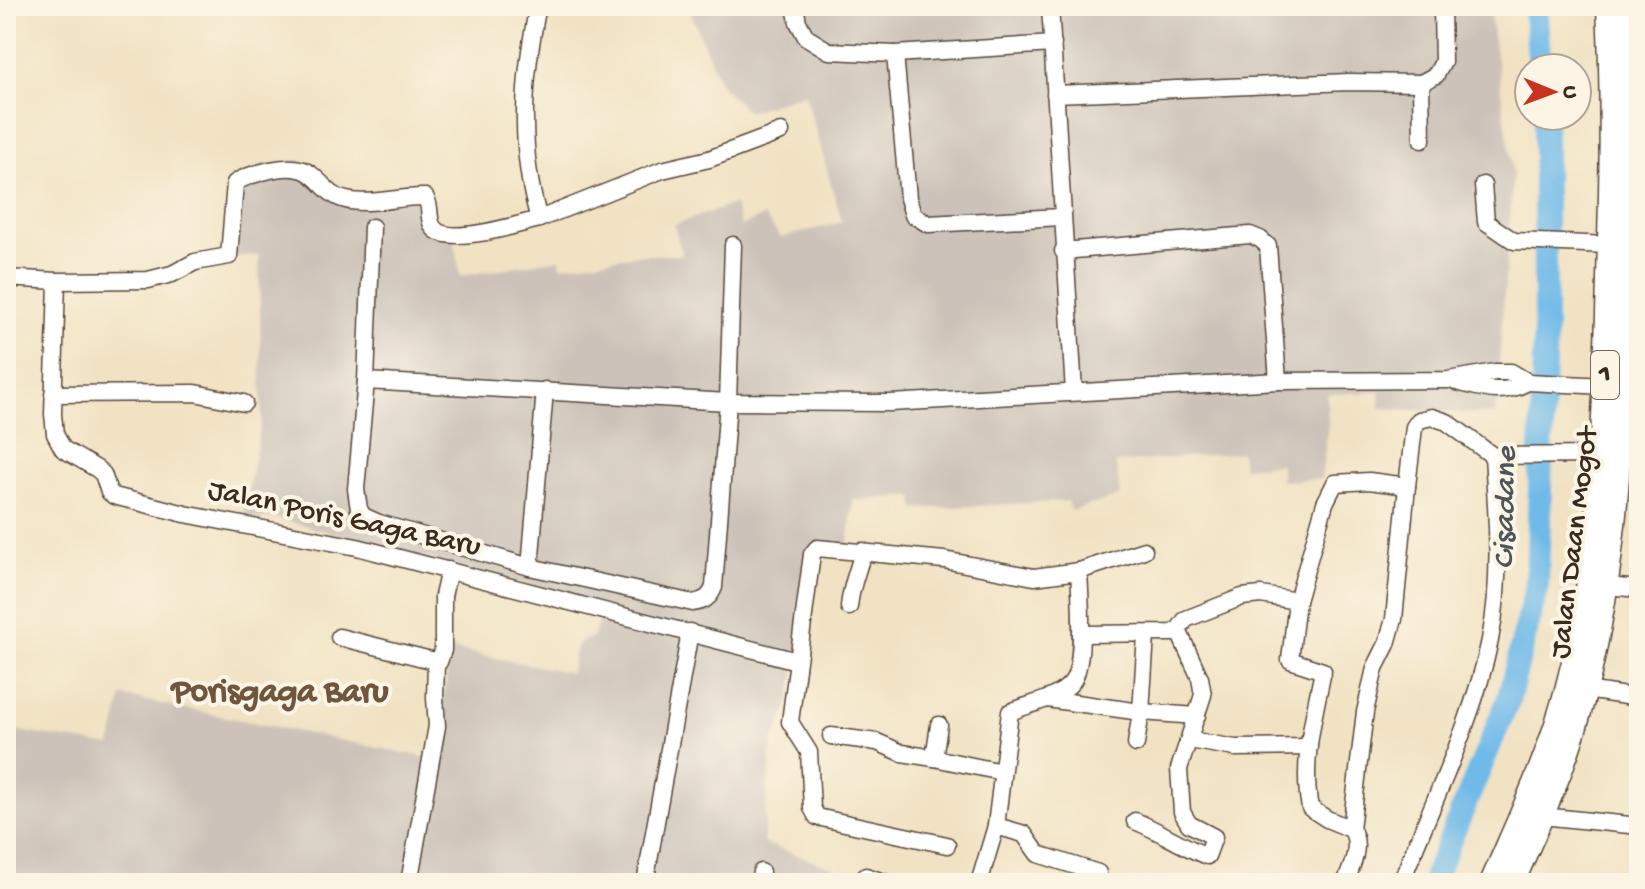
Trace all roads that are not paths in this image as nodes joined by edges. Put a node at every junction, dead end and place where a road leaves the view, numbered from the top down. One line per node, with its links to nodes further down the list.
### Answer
1 (8, 6): 8 (street)
2 (538, 6): 18 (street)
3 (795, 6): 10 (street)
4 (1050, 6): 9 (street)
5 (1442, 6): 11 (street)
6 (1608, 6): 21 (highway, Jalan Daan Mogot / 1)
7 (1625, 6): 15 (highway, Jalan Daan Mogot / 1)
8 (6, 18)
9 (1053, 44): 10 (street); 12 (street)
10 (895, 54): 17 (street)
11 (1421, 83): 12 (street); 14 (street)
12 (1055, 94): 17 (street)
13 (781, 132): 18 (street)
14 (1422, 140)
15 (1634, 183): 25 (highway, Jalan Daan Mogot / 1)
16 (1483, 185): 21 (street)
17 (1062, 217): 22 (street)
18 (539, 219): 24 (street)
19 (372, 227): 26 (street)
20 (733, 245): 32 (street)
21 (1609, 245): 28 (highway, Jalan Daan Mogot / 1)
22 (1063, 251): 27 (street); 30 (street)
23 (6, 278): 24 (street)
24 (57, 281): 31 (street, Jalan Poris Gaga Baru)
25 (1633, 297): 42 (highway, Jalan Daan Mogot / 1)
26 (366, 381): 29 (street); 39 (street)
27 (1278, 381): 28 (street); 30 (street)
28 (1599, 385): 34 (highway, Jalan Daan Mogot / 1)
29 (545, 390): 32 (street); 39 (street)
30 (1074, 392): 32 (street)
31 (53, 394): 33 (street); 40 (street, Jalan Poris Gaga Baru)
32 (728, 402): 39 (street)
33 (244, 403)
34 (1596, 455): 35 (street); 61 (highway, Jalan Daan Mogot / 1)
35 (1499, 456): 36 (street); 79 (street)
36 (1407, 486): 44 (street); 70 (street)
37 (1144, 550): 41 (street)
38 (863, 551): 41 (street); 45 (street); 51 (street)
39 (530, 567)
40 (449, 570): 47 (street, Jalan Poris Gaga Baru); 52 (street)
41 (1079, 571): 48 (street)
42 (1607, 586): 43 (street); 53 (highway, Jalan Daan Mogot / 1)
43 (1639, 589)
44 (1297, 601): 46 (street); 63 (street)
45 (849, 607)
46 (1178, 630): 49 (street); 57 (street)
47 (690, 632): 51 (street, Jalan Poris Gaga Baru); 74 (street)
48 (1081, 634): 49 (street); 55 (street)
49 (1146, 635): 56 (street)
50 (339, 637): 52 (street)
51 (797, 661): 71 (street)
52 (436, 663): 73 (street)
53 (1586, 690): 54 (street); 61 (highway, Jalan Daan Mogot / 1)
54 (1639, 698)
55 (1044, 699): 56 (street); 65 (street)
56 (1141, 712): 57 (street); 62 (street)
57 (1197, 716): 60 (street)
58 (939, 725): 64 (street)
59 (831, 736): 64 (street)
60 (1190, 740): 63 (street); 67 (street)
61 (1560, 743): 66 (highway, Jalan Daan Mogot / 1); 80 (highway, Jalan Daan Mogot / 1)
62 (1136, 744)
63 (1309, 747): 70 (street)
64 (934, 758): 65 (street)
65 (1002, 772): 68 (street)
66 (1542, 816): 69 (street); 81 (highway, Jalan Daan Mogot / 1)
67 (1135, 821)
68 (996, 826): 76 (street); 77 (street)
69 (1639, 826)
70 (1351, 829): 78 (street)
71 (947, 845)
72 (866, 876): 75 (street)
73 (409, 883)
74 (645, 883)
75 (887, 883)
76 (979, 883)
77 (1096, 883)
78 (1345, 883)
79 (1401, 883)
80 (1491, 883)
81 (1513, 883)

